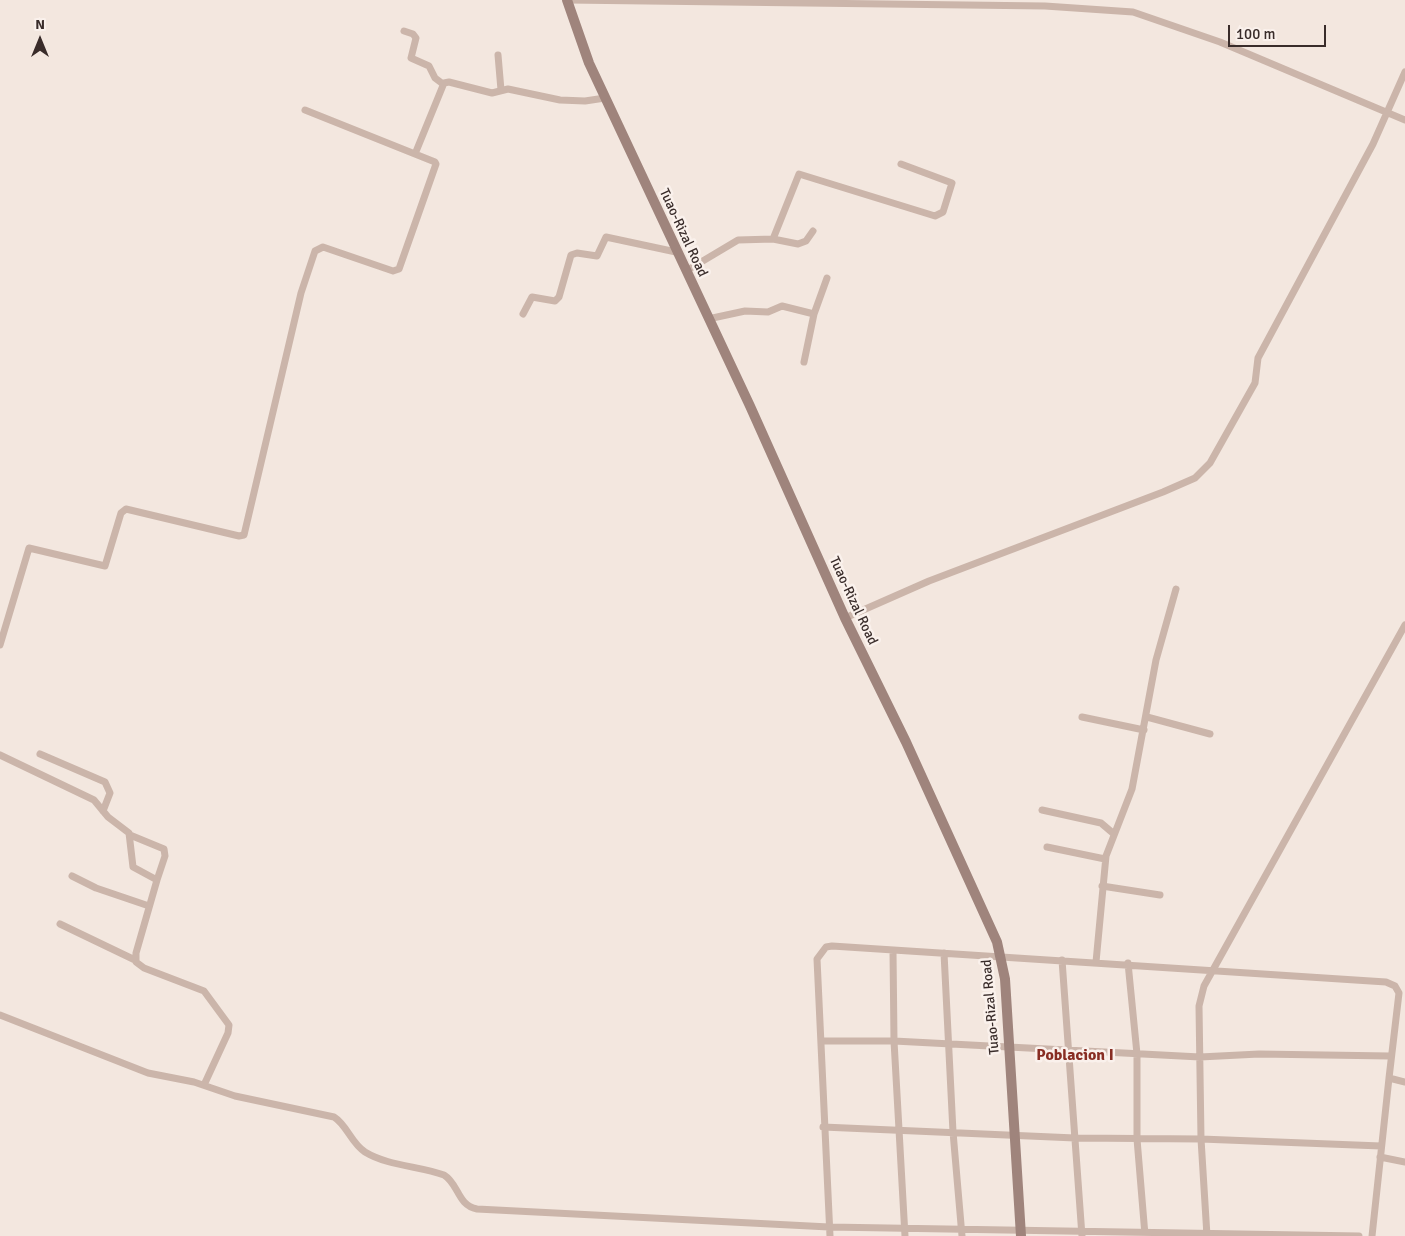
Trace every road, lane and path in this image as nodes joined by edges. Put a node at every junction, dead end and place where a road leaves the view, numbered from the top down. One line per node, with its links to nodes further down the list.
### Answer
1 (567, 0): 7 (main road, Tuao-Rizal Road); 9 (street)
2 (404, 31): 5 (street)
3 (498, 55): 6 (street)
4 (1405, 72): 9 (street)
5 (443, 84): 6 (street); 11 (street)
6 (501, 90): 7 (street)
7 (605, 98): 15 (main road, Tuao-Rizal Road)
8 (305, 110): 11 (street)
9 (1387, 112): 10 (street); 23 (street)
10 (1405, 120)
11 (415, 154): 25 (street)
12 (901, 164): 14 (street)
13 (813, 231): 14 (street)
14 (773, 239): 16 (street)
15 (676, 252): 16 (main road, Tuao-Rizal Road); 18 (street)
16 (686, 271): 20 (main road, Tuao-Rizal Road)
17 (827, 278): 19 (street)
18 (523, 314)
19 (814, 314): 20 (street); 21 (street)
20 (708, 319): 23 (main road, Tuao-Rizal Road)
21 (804, 362)
22 (1176, 589): 27 (street)
23 (845, 618): 46 (main road, Tuao-Rizal Road)
24 (1405, 625): 51 (street)
25 (0, 645)
26 (1082, 717): 28 (street)
27 (1147, 717): 28 (street); 29 (street)
28 (1144, 730): 34 (street)
29 (1210, 734)
30 (40, 754): 33 (street)
31 (0, 755): 33 (street)
32 (1042, 810): 34 (street)
33 (103, 811): 35 (street)
34 (1114, 834): 37 (street)
35 (130, 835): 39 (street); 39 (street)
36 (1047, 847): 37 (street)
37 (1105, 859): 40 (street)
38 (72, 876): 42 (street)
39 (156, 880): 42 (street)
40 (1102, 886): 41 (street); 49 (street)
41 (1160, 895)
42 (149, 906): 47 (street)
43 (60, 924): 47 (street)
44 (893, 951): 45 (street); 53 (street); 54 (street)
45 (944, 953): 46 (street); 55 (street)
46 (1002, 956): 48 (street); 56 (main road, Tuao-Rizal Road)
47 (136, 960): 63 (street)
48 (1062, 960): 49 (street); 57 (street)
49 (1096, 962): 50 (street)
50 (1128, 963): 51 (street); 58 (street)
51 (1212, 969): 59 (street); 60 (street)
52 (0, 1015): 63 (street)
53 (821, 1041): 54 (street); 64 (street)
54 (894, 1041): 55 (street); 65 (street)
55 (948, 1044): 56 (street); 66 (street)
56 (1008, 1047): 57 (street); 67 (main road, Tuao-Rizal Road)
57 (1068, 1050): 58 (street); 68 (street)
58 (1137, 1054): 60 (street); 69 (street)
59 (1390, 1056): 60 (street); 61 (street)
60 (1200, 1057): 70 (street)
61 (1388, 1078): 62 (street); 71 (street)
62 (1405, 1082)
63 (204, 1085): 74 (street)
64 (823, 1127): 65 (street); 74 (street)
65 (898, 1130): 66 (street); 75 (street)
66 (953, 1132): 67 (street); 76 (street)
67 (1014, 1135): 68 (street); 77 (main road, Tuao-Rizal Road)
68 (1075, 1138): 69 (street); 78 (street)
69 (1137, 1139): 70 (street); 79 (street)
70 (1201, 1139): 71 (street); 80 (street)
71 (1381, 1146): 72 (street)
72 (1380, 1157): 73 (street); 83 (street)
73 (1405, 1162)
74 (829, 1227): 75 (street); 81 (street)
75 (905, 1232): 76 (street)
76 (961, 1233): 77 (street)
77 (1021, 1233): 78 (street)
78 (1082, 1233): 79 (street)
79 (1145, 1234): 80 (street)
80 (1207, 1234): 82 (street)
81 (830, 1236)
82 (1359, 1236)
83 (1372, 1236)

